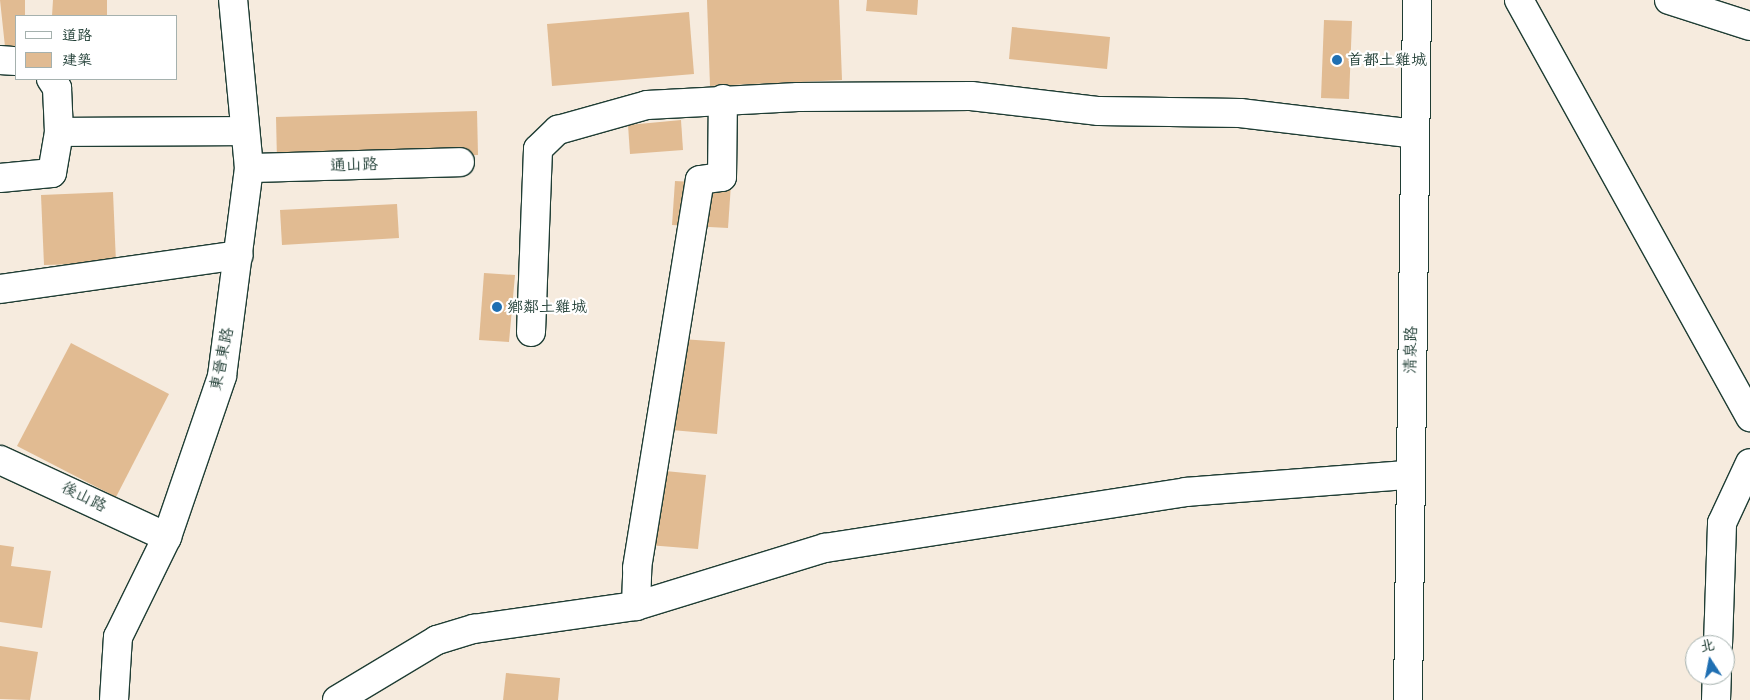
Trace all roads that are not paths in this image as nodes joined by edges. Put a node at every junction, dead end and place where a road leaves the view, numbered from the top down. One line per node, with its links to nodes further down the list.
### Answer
1 (233, 0): 10 (street, 東晉東路)
2 (1519, 0): 19 (street)
3 (1669, 0): 5 (street)
4 (1421, 1): 12 (street, 清泉路)
5 (1750, 26)
6 (0, 60): 7 (street)
7 (15, 61)
8 (52, 80): 11 (street)
9 (723, 99): 12 (street); 18 (street); 24 (street)
10 (245, 131): 11 (street); 14 (street, 東晉東路)
11 (59, 132): 15 (street)
12 (1415, 134): 22 (street, 清泉路)
13 (460, 162): 14 (street, 通山路)
14 (248, 168): 16 (street, 東晉東路)
15 (0, 178)
16 (239, 255): 17 (street); 23 (street, 東晉東路)
17 (0, 289)
18 (531, 332)
19 (1750, 417)
20 (0, 460): 23 (street, 後山路)
21 (1750, 463): 25 (street)
22 (1408, 475): 24 (street); 29 (street, 清泉路)
23 (167, 537): 27 (street, 東晉東路)
24 (636, 606): 28 (street)
25 (1718, 635)
26 (1717, 685): 30 (street)
27 (114, 700)
28 (337, 700)
29 (1408, 700)
30 (1716, 700)

